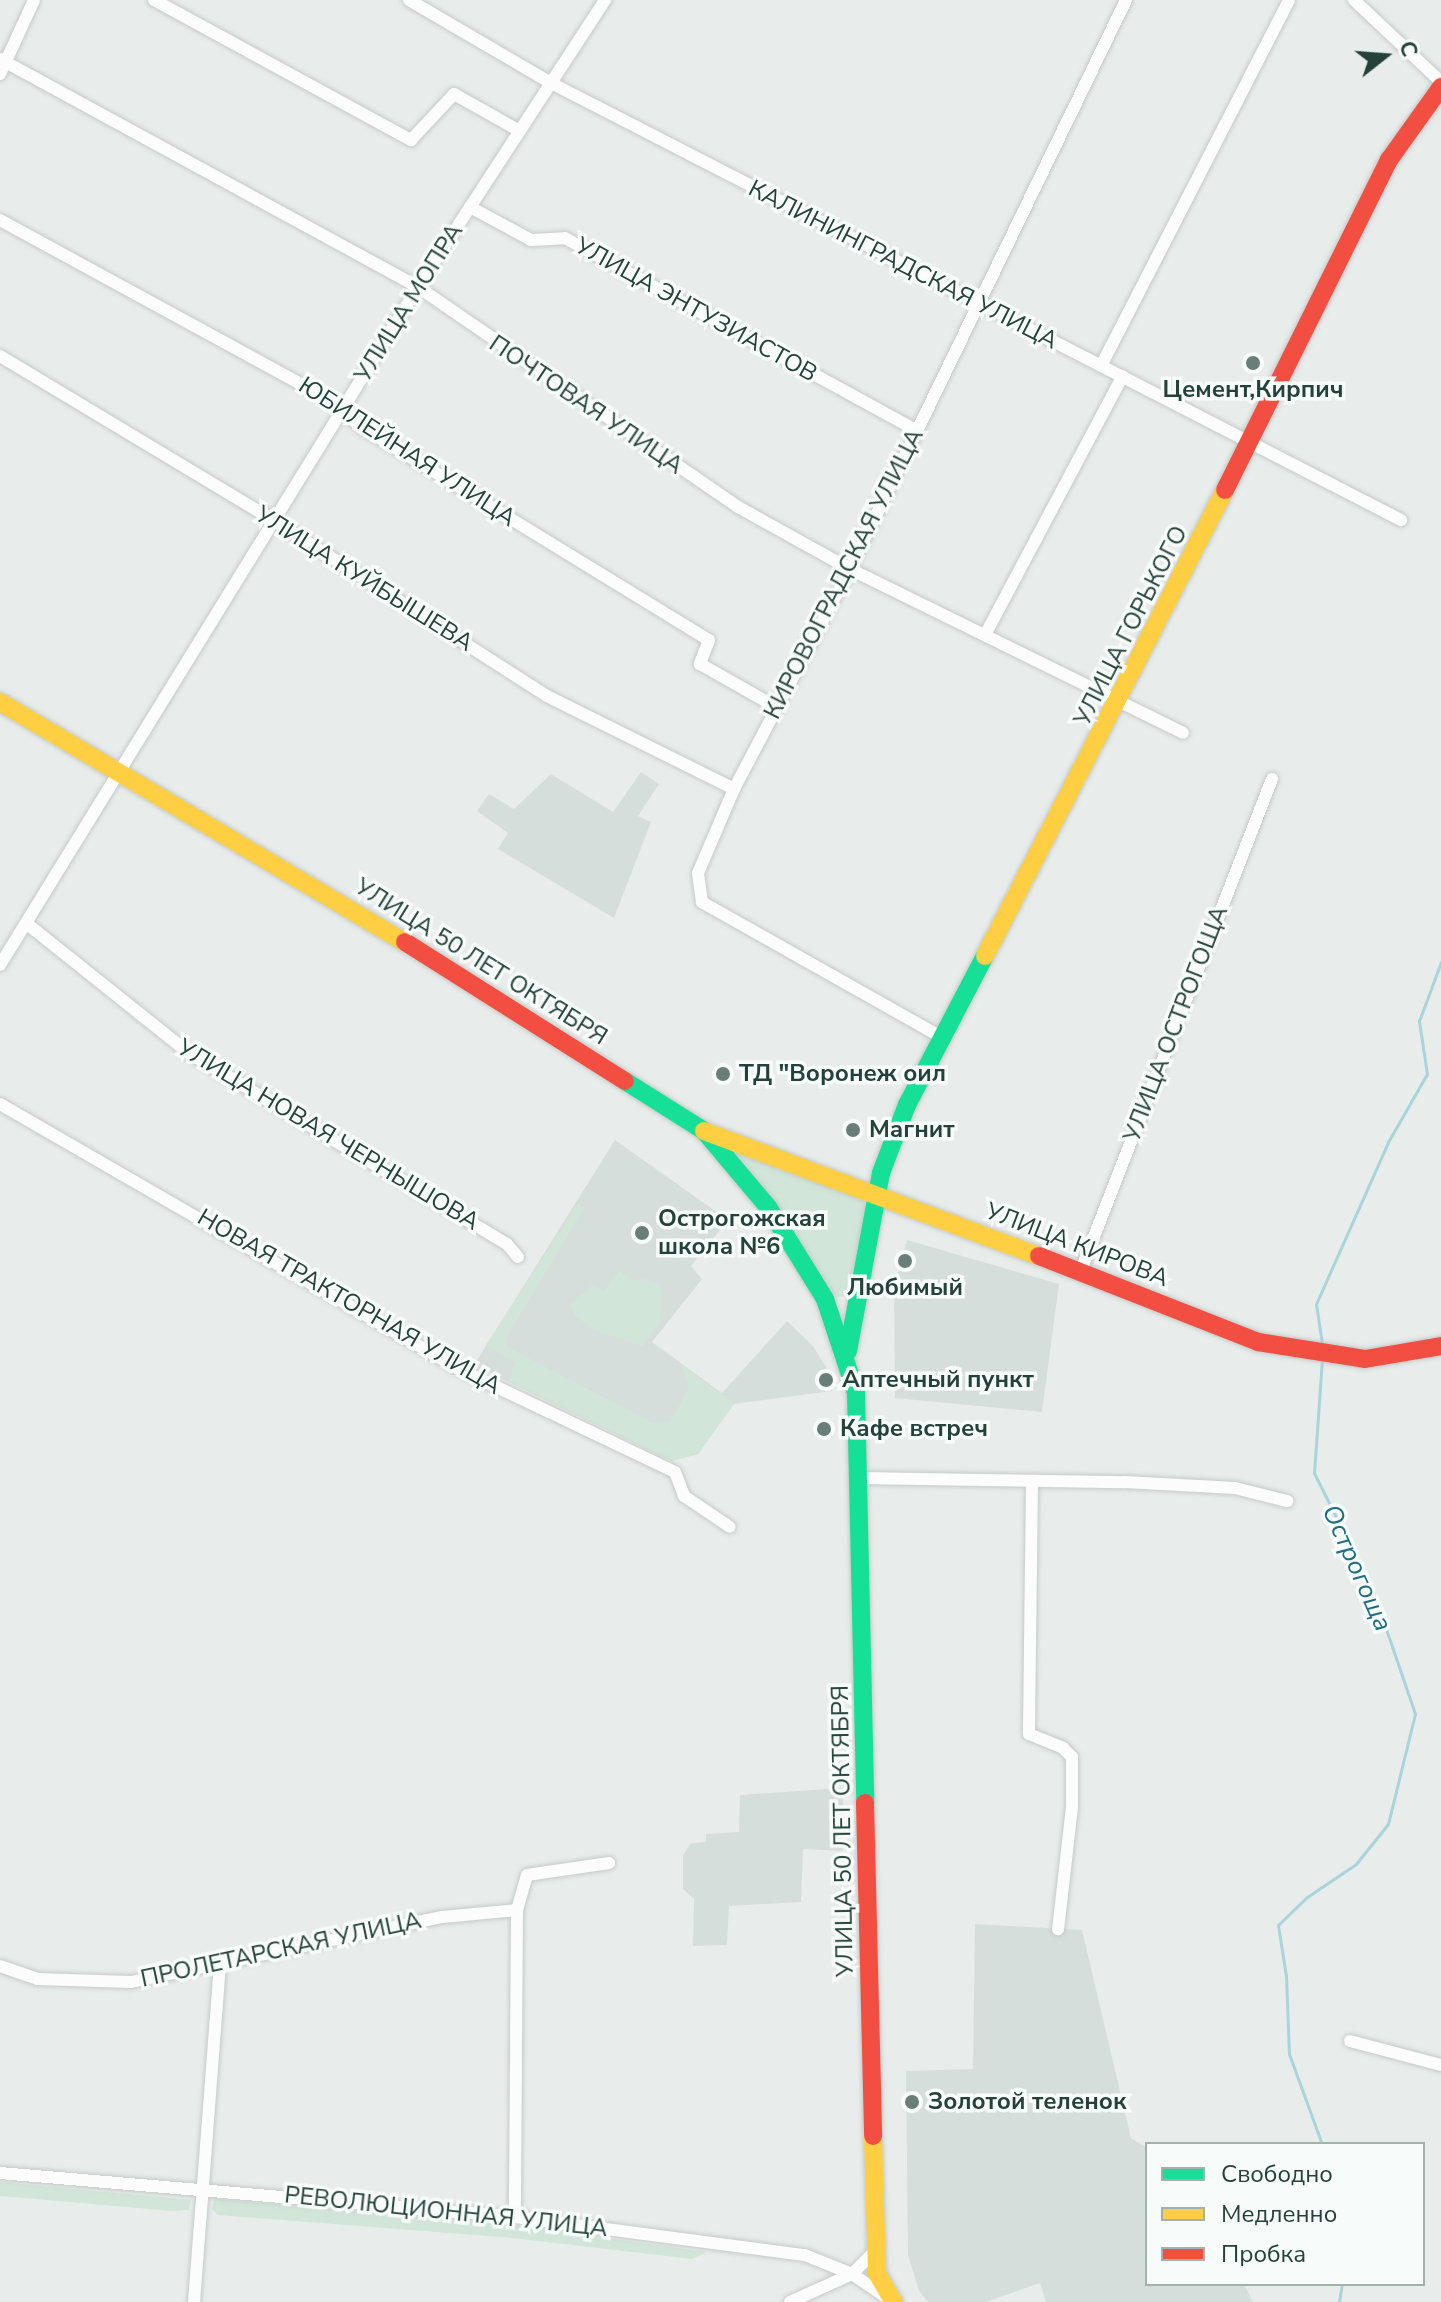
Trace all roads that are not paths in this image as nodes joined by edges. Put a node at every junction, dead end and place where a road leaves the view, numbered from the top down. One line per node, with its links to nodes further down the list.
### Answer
1 (34, 0): 8 (street)
2 (154, 0): 12 (street)
3 (409, 0): 10 (street, КАЛИНИНГРАДСКАЯ УЛИЦА)
4 (605, 0): 10 (street, УЛИЦА МОПРА)
5 (1126, 0): 16 (street, КИРОВОГРАДСКАЯ УЛИЦА)
6 (1289, 0): 18 (street)
7 (1354, 0): 11 (street)
8 (3, 60): 9 (street); 15 (street, ПОЧТОВАЯ УЛИЦА)
9 (0, 74)
10 (551, 83): 12 (street, УЛИЦА МОПРА); 16 (street, КАЛИНИНГРАДСКАЯ УЛИЦА)
11 (1441, 84): 22 (main road, УЛИЦА ГОРЬКОГО)
12 (518, 130): 13 (street, УЛИЦА МОПРА)
13 (470, 207): 15 (street, УЛИЦА МОПРА); 21 (street, УЛИЦА ЭНТУЗИАСТОВ)
14 (0, 220): 20 (street, ЮБИЛЕЙНАЯ УЛИЦА)
15 (418, 287): 20 (street, УЛИЦА МОПРА); 25 (street, ПОЧТОВАЯ УЛИЦА)
16 (978, 305): 18 (street, КАЛИНИНГРАДСКАЯ УЛИЦА); 21 (street, КИРОВОГРАДСКАЯ УЛИЦА)
17 (0, 356): 24 (street, УЛИЦА КУЙБЫШЕВА)
18 (1101, 366): 19 (street, КАЛИНИНГРАДСКАЯ УЛИЦА)
19 (1123, 376): 22 (street, КАЛИНИНГРАДСКАЯ УЛИЦА); 26 (street)
20 (342, 411): 24 (street, УЛИЦА МОПРА); 29 (street, ЮБИЛЕЙНАЯ УЛИЦА)
21 (917, 431): 25 (street, КИРОВОГРАДСКАЯ УЛИЦА)
22 (1249, 442): 23 (street, КАЛИНИНГРАДСКАЯ УЛИЦА); 27 (main road, УЛИЦА ГОРЬКОГО)
23 (1401, 520)
24 (276, 522): 31 (street, УЛИЦА МОПРА); 33 (street, УЛИЦА КУЙБЫШЕВА)
25 (850, 569): 26 (street, ПОЧТОВАЯ УЛИЦА); 29 (street, КИРОВОГРАДСКАЯ УЛИЦА)
26 (985, 635): 27 (street, ПОЧТОВАЯ УЛИЦА)
27 (1120, 701): 30 (street, ПОЧТОВАЯ УЛИЦА); 36 (main road, УЛИЦА ГОРЬКОГО)
28 (0, 702): 31 (main road, УЛИЦА 50 ЛЕТ ОКТЯБРЯ)
29 (776, 707): 33 (street, КИРОВОГРАДСКАЯ УЛИЦА)
30 (1183, 733)
31 (121, 775): 34 (street, УЛИЦА МОПРА); 38 (main road, УЛИЦА 50 ЛЕТ ОКТЯБРЯ)
32 (1272, 779): 41 (street, УЛИЦА ОСТРОГОЩА)
33 (734, 789): 36 (street, КИРОВОГРАДСКАЯ УЛИЦА)
34 (26, 923): 35 (street, УЛИЦА МОПРА); 40 (street, УЛИЦА НОВАЯ ЧЕРНЫШОВА)
35 (2, 958)
36 (943, 1038): 39 (main road, УЛИЦА ГОРЬКОГО)
37 (0, 1104): 47 (street, НОВАЯ ТРАКТОРНАЯ УЛИЦА)
38 (704, 1131): 39 (main road, УЛИЦА КИРОВА); 43 (main road, УЛИЦА 50 ЛЕТ ОКТЯБРЯ)
39 (879, 1193): 41 (main road, УЛИЦА КИРОВА); 43 (main road, УЛИЦА 50 ЛЕТ ОКТЯБРЯ)
40 (518, 1257)
41 (1081, 1270): 42 (main road, УЛИЦА КИРОВА)
42 (1441, 1346)
43 (847, 1354): 44 (main road, УЛИЦА 50 ЛЕТ ОКТЯБРЯ)
44 (859, 1478): 45 (street); 58 (main road, УЛИЦА 50 ЛЕТ ОКТЯБРЯ)
45 (1032, 1482): 46 (street); 50 (street)
46 (1287, 1501)
47 (730, 1527)
48 (609, 1863): 49 (street)
49 (517, 1910): 52 (street, ПРОЛЕТАРСКАЯ УЛИЦА); 57 (street)
50 (1058, 1929)
51 (0, 1966): 52 (street, ПРОЛЕТАРСКАЯ УЛИЦА)
52 (220, 1967): 56 (street)
53 (1350, 2041): 54 (street)
54 (1441, 2065)
55 (0, 2173): 56 (street, РЕВОЛЮЦИОННАЯ УЛИЦА)
56 (204, 2188): 57 (street, РЕВОЛЮЦИОННАЯ УЛИЦА); 61 (street)
57 (515, 2217): 60 (street, РЕВОЛЮЦИОННАЯ УЛИЦА)
58 (875, 2249): 59 (main road, УЛИЦА 50 ЛЕТ ОКТЯБРЯ); 60 (street)
59 (877, 2273): 60 (street); 63 (main road, УЛИЦА 50 ЛЕТ ОКТЯБРЯ)
60 (852, 2274): 62 (street); 63 (street)
61 (194, 2302)
62 (790, 2302)
63 (894, 2302)

